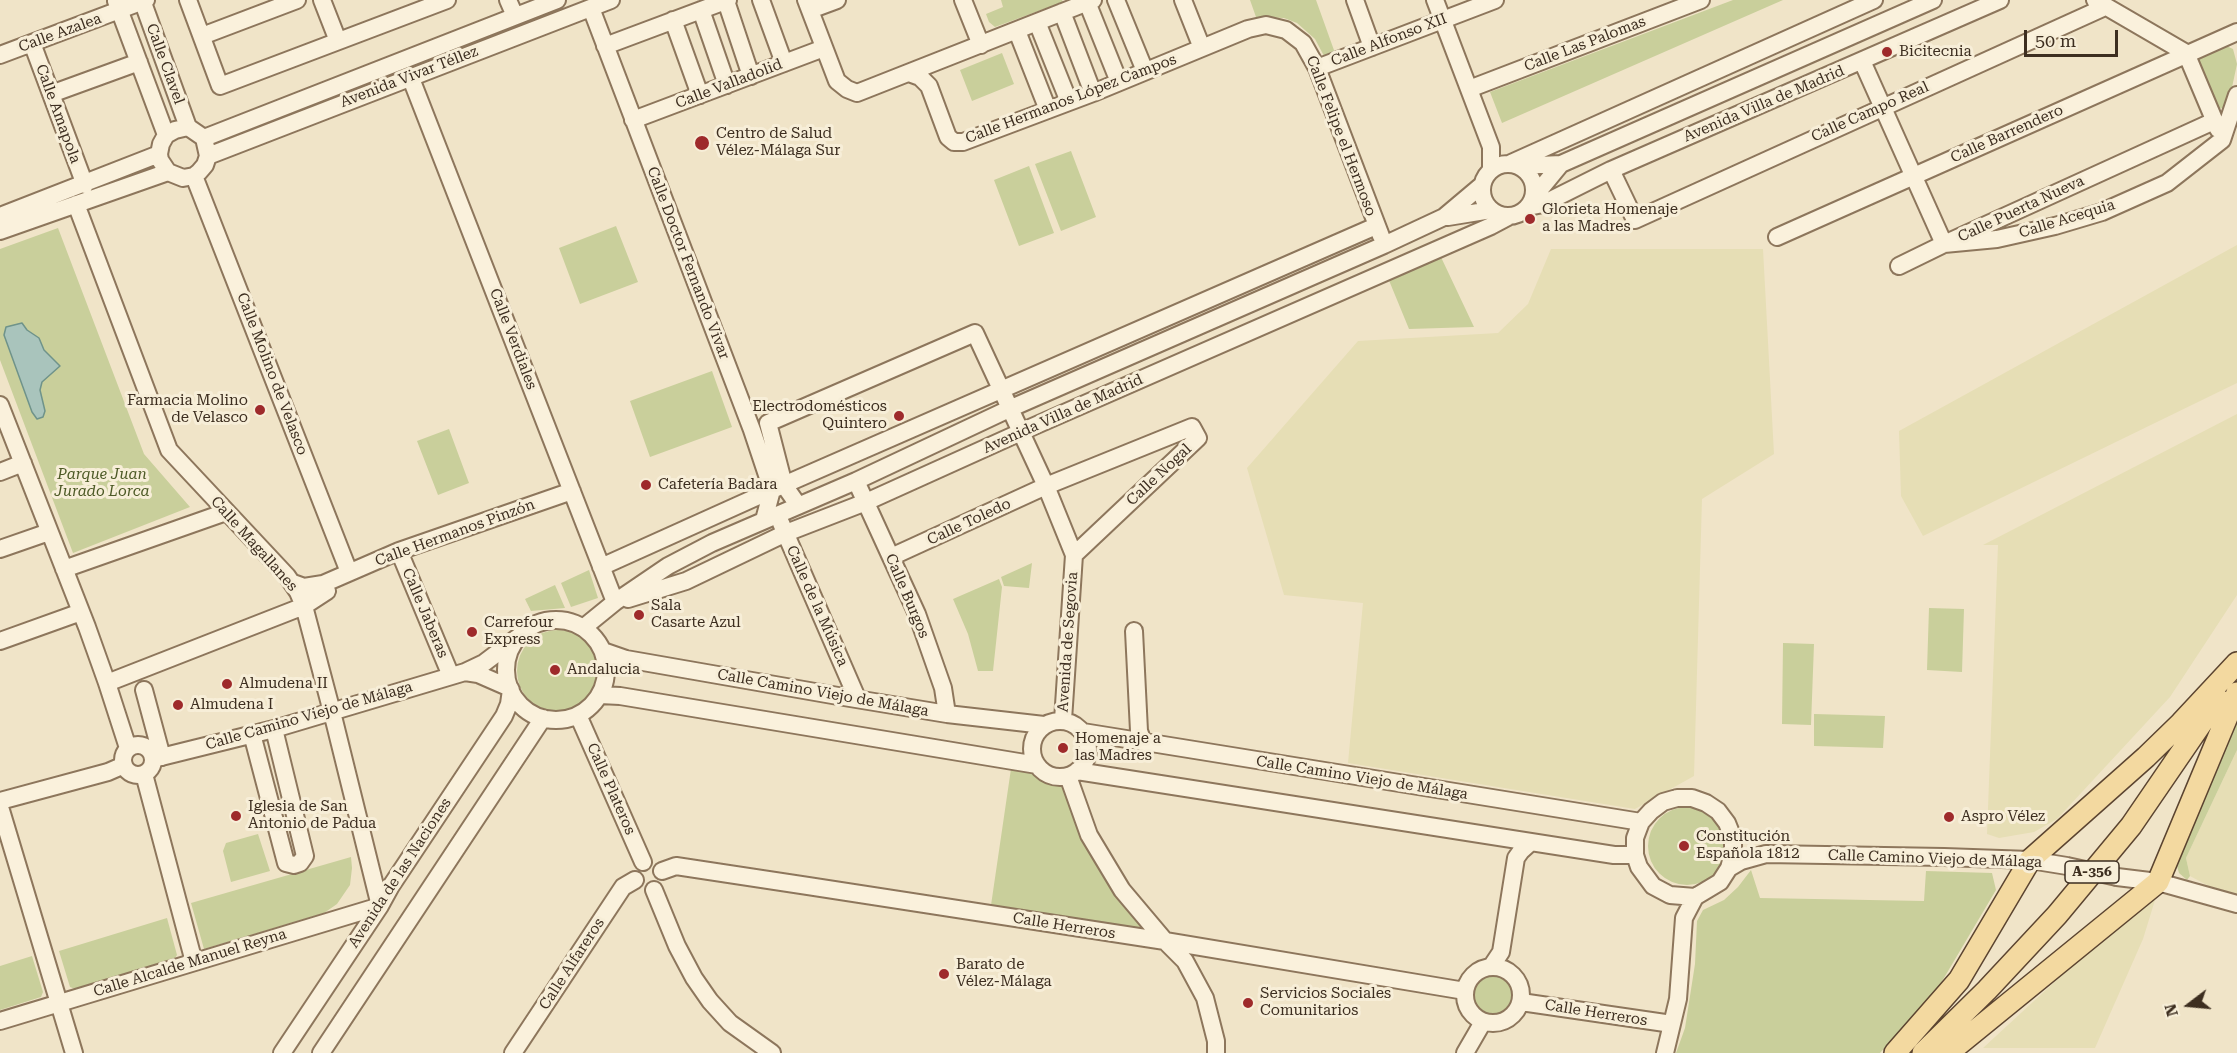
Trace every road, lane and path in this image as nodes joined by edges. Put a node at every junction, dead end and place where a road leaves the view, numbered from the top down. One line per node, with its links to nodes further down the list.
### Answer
1 (144, 0): 25 (street, Calle Clavel); 67 (street, Calle Clavel)
2 (188, 0): 37 (street)
3 (297, 0): 37 (street)
4 (322, 0): 38 (street)
5 (447, 0): 38 (street)
6 (508, 0): 30 (street)
7 (557, 0): 30 (street, Avenida Vivar Téllez)
8 (611, 0): 27 (street, Avenida Vivar Téllez)
9 (727, 0): 28 (street); 54 (street)
10 (761, 0): 49 (street)
11 (837, 0): 26 (street)
12 (963, 0): 40 (street)
13 (1116, 0): 51 (street)
14 (1183, 0): 44 (street)
15 (1355, 0): 42 (street)
16 (1436, 0): 32 (street)
17 (1495, 0): 32 (street, Calle Alfonso XII)
18 (1701, 0): 57 (street, Calle Las Palomas)
19 (1832, 0): 31 (street)
20 (1874, 0): 31 (street)
21 (1933, 0): 74 (street)
22 (2000, 0): 48 (street, Avenida Villa de Madrid)
23 (1090, 1): 29 (street); 55 (street)
24 (2100, 3): 45 (street); 63 (street, Calle Campo Real)
25 (117, 5): 39 (street, Calle Azalea); 47 (street, Calle Clavel)
26 (808, 5): 43 (street)
27 (591, 8): 41 (street, Calle Doctor Fernando Vivar); 53 (street, Avenida Vivar Téllez)
28 (700, 10): 33 (street); 56 (street)
29 (1062, 12): 34 (street); 58 (street)
30 (514, 16): 69 (street, Avenida Vivar Téllez)
31 (1839, 16): 75 (street)
32 (1443, 20): 42 (street, Calle Alfonso XII); 57 (street)
33 (673, 21): 41 (street); 60 (street)
34 (1037, 22): 35 (street); 62 (street)
35 (1017, 31): 40 (street); 64 (street)
36 (2237, 32): 45 (street, Calle Barrendero)
37 (202, 36): 38 (street)
38 (338, 41)
39 (32, 43): 46 (street, Calle Azalea); 59 (street, Calle Amapola)
40 (981, 45): 52 (street)
41 (605, 46): 65 (street, Calle Doctor Fernando Vivar)
42 (1372, 47): 50 (street, Calle Alfonso XII)
43 (824, 48): 49 (street, Calle Valladolid); 52 (street)
44 (1202, 48): 50 (street, Calle Felipe el Hermoso); 51 (street, Calle Hermanos López Campos)
45 (2186, 53): 66 (street); 79 (street, Calle Barrendero)
46 (0, 55)
47 (139, 62): 59 (street); 68 (street, Calle Clavel)
48 (1862, 62): 63 (street, Calle Puerta Nueva); 76 (street, Avenida Villa de Madrid)
49 (784, 63): 54 (street, Calle Valladolid)
50 (1317, 68): 88 (street, Calle Felipe el Hermoso)
51 (1145, 71): 55 (street, Calle Hermanos López Campos)
52 (909, 73): 64 (street, Calle Hermanos López Campos)
53 (410, 76): 73 (street, Avenida Vivar Téllez); 103 (street, Calle Verdiales)
54 (751, 76): 56 (street, Calle Valladolid)
55 (1119, 82): 58 (street, Calle Hermanos López Campos)
56 (727, 85): 60 (street, Calle Valladolid)
57 (1469, 89): 71 (street)
58 (1093, 93): 62 (street, Calle Hermanos López Campos)
59 (51, 94): 81 (street, Calle Amapola)
60 (700, 95): 65 (street, Calle Valladolid)
61 (2237, 95): 70 (street)
62 (1069, 102): 64 (street, Calle Hermanos López Campos)
63 (1883, 106): 76 (street, Calle Campo Real); 79 (street, Calle Puerta Nueva)
64 (1048, 110)
65 (633, 120): 102 (street, Calle Doctor Fernando Vivar)
66 (2214, 121): 70 (street); 91 (street, Calle Puerta Nueva)
67 (188, 127): 68 (street); 69 (street)
68 (166, 135): 72 (street)
69 (204, 138): 73 (street)
70 (2222, 140): 91 (street, Calle Acequia)
71 (1491, 147): 75 (street); 80 (street)
72 (159, 154): 77 (street); 81 (street)
73 (208, 156): 78 (street)
74 (1561, 164): 75 (street); 82 (street)
75 (1512, 165): 80 (street); 82 (street)
76 (1611, 170): 82 (street, Avenida Villa de Madrid)
77 (168, 172): 78 (street); 83 (street)
78 (194, 176): 116 (street, Calle Molino de Velasco)
79 (1914, 176): 90 (street, Calle Barrendero); 91 (street, Calle Puerta Nueva)
80 (1486, 178): 84 (street); 87 (street)
81 (85, 184): 85 (street)
82 (1531, 202): 86 (street)
83 (76, 204): 89 (street); 106 (street, Calle Magallanes)
84 (1491, 210): 86 (street); 87 (street)
85 (0, 216)
86 (1508, 217): 97 (street, Avenida Villa de Madrid)
87 (1444, 218): 92 (street)
88 (1376, 226): 92 (street, Calle Felipe el Hermoso); 94 (street)
89 (0, 231)
90 (1778, 237)
91 (1944, 244): 93 (street, Calle Acequia)
92 (1384, 245): 96 (street)
93 (1899, 266)
94 (1001, 390): 96 (street, Avenida de Segovia); 102 (street); 102 (street, Avenida de Segovia)
95 (0, 405): 98 (street)
96 (1009, 409): 97 (street, Avenida de Segovia); 100 (street)
97 (1021, 432): 101 (street, Avenida de Segovia); 104 (street, Avenida Villa de Madrid)
98 (23, 464): 99 (street); 108 (street)
99 (0, 472)
100 (856, 481): 104 (street, Calle Burgos); 105 (street)
101 (1046, 486): 112 (street, Avenida de Segovia); 112 (street, Calle Nogal); 113 (street, Calle Toledo)
102 (778, 488): 105 (street); 107 (street); 114 (street)
103 (572, 491): 111 (street, Calle Hermanos Pinzón); 114 (street, Calle Verdiales)
104 (866, 502): 109 (street, Avenida Villa de Madrid); 113 (street, Calle Burgos)
105 (798, 505): 107 (street)
106 (226, 512): 115 (street); 117 (street, Calle Magallanes)
107 (770, 517): 109 (street, Calle de la Música); 119 (street)
108 (49, 532): 110 (street); 115 (street)
109 (786, 533): 119 (street, Avenida Villa de Madrid); 136 (street, Calle de la Música)
110 (0, 549)
111 (399, 551): 116 (street, Calle Hermanos Pinzón); 130 (street, Calle Jaberas)
112 (1074, 555): 141 (street, Avenida de Segovia)
113 (891, 557): 138 (street, Calle Burgos)
114 (602, 567): 119 (street, Calle Verdiales)
115 (64, 569): 121 (street)
116 (344, 575): 117 (street, Calle Hermanos Pinzón); 118 (street)
117 (293, 583): 120 (street, Calle Magallanes)
118 (327, 591): 120 (street); 124 (street)
119 (615, 602): 122 (street)
120 (304, 606): 124 (street, Calle Magallanes); 131 (street)
121 (81, 612): 126 (street); 131 (street)
122 (583, 628): 125 (street); 127 (street)
123 (1134, 631): 146 (street)
124 (312, 637): 137 (street, Calle Magallanes)
125 (517, 638): 130 (street, Calle Camino Viejo de Málaga); 132 (street)
126 (0, 641)
127 (603, 651): 135 (street); 136 (street, Calle Camino Viejo de Málaga)
128 (2237, 663): 161 (main road)
129 (2237, 671): 191 (main road, A-356)
130 (458, 674): 132 (street); 137 (street, Calle Camino Viejo de Málaga)
131 (107, 683): 147 (street)
132 (510, 689): 140 (street); 171 (street, Avenida de las Naciones)
133 (144, 690): 148 (street)
134 (2237, 693): 166 (main road)
135 (600, 695): 139 (street); 150 (street)
136 (857, 698): 138 (street, Calle Camino Viejo de Málaga)
137 (332, 712): 143 (street, Calle Camino Viejo de Málaga); 171 (street, Calle Magallanes)
138 (947, 714): 142 (street, Calle Camino Viejo de Málaga)
139 (578, 715): 140 (street); 162 (street, Calle Plateros)
140 (543, 718): 184 (street)
141 (1063, 720): 142 (street); 144 (street)
142 (1044, 725): 150 (street)
143 (274, 729): 145 (street, Calle Camino Viejo de Málaga); 145 (street)
144 (1083, 732): 146 (street, Calle Camino Viejo de Málaga); 151 (street)
145 (252, 734): 148 (street, Calle Camino Viejo de Málaga)
146 (1143, 742): 154 (street, Calle Camino Viejo de Málaga)
147 (128, 748): 148 (street); 149 (street)
148 (153, 763): 149 (street); 174 (street)
149 (124, 765): 152 (street)
150 (1037, 765): 151 (street)
151 (1073, 774): 155 (street); 173 (street)
152 (0, 801)
153 (0, 807): 178 (street)
154 (1641, 822): 156 (street); 159 (street)
155 (1497, 837): 157 (street); 160 (street)
156 (1733, 838): 158 (street, Calle Camino Viejo de Málaga); 163 (street)
157 (1531, 842): 159 (street); 160 (street)
158 (1766, 854): 161 (street, Calle Camino Viejo de Málaga); 163 (street, Calle Camino Viejo de Málaga)
159 (1635, 855): 168 (street)
160 (1516, 858): 175 (street)
161 (2030, 860): 166 (street, Calle Camino Viejo de Málaga, bridge); 190 (main road)
162 (643, 862): 164 (street); 165 (street)
163 (1729, 868): 169 (street)
164 (662, 871): 167 (street); 173 (street, Calle Herreros)
165 (635, 880): 167 (street); 185 (street, Calle Alfareros)
166 (2158, 882): 170 (street, Calle Camino Viejo de Málaga); 192 (main road)
167 (654, 890): 186 (street)
168 (1670, 895): 169 (street); 172 (street)
169 (1695, 897): 172 (street)
170 (2237, 904)
171 (381, 906): 174 (street, Calle Alcalde Manuel Reyna); 183 (street, Avenida de las Naciones)
172 (1684, 918): 181 (street)
173 (1165, 941): 176 (street, Calle Herreros); 187 (street)
174 (194, 962): 178 (street, Calle Alcalde Manuel Reyna)
175 (1498, 968): 176 (street); 177 (street)
176 (1465, 991): 180 (street)
177 (1521, 1002): 180 (street); 181 (street, Calle Herreros)
178 (59, 1003): 179 (street, Calle Alcalde Manuel Reyna); 182 (street)
179 (0, 1021)
180 (1483, 1022): 188 (street)
181 (1672, 1024): 189 (street)
182 (74, 1053)
183 (282, 1053)
184 (321, 1053)
185 (513, 1053)
186 (771, 1053)
187 (1216, 1053)
188 (1466, 1053)
189 (1665, 1053)
190 (1895, 1053)
191 (1923, 1053)
192 (1948, 1053)

